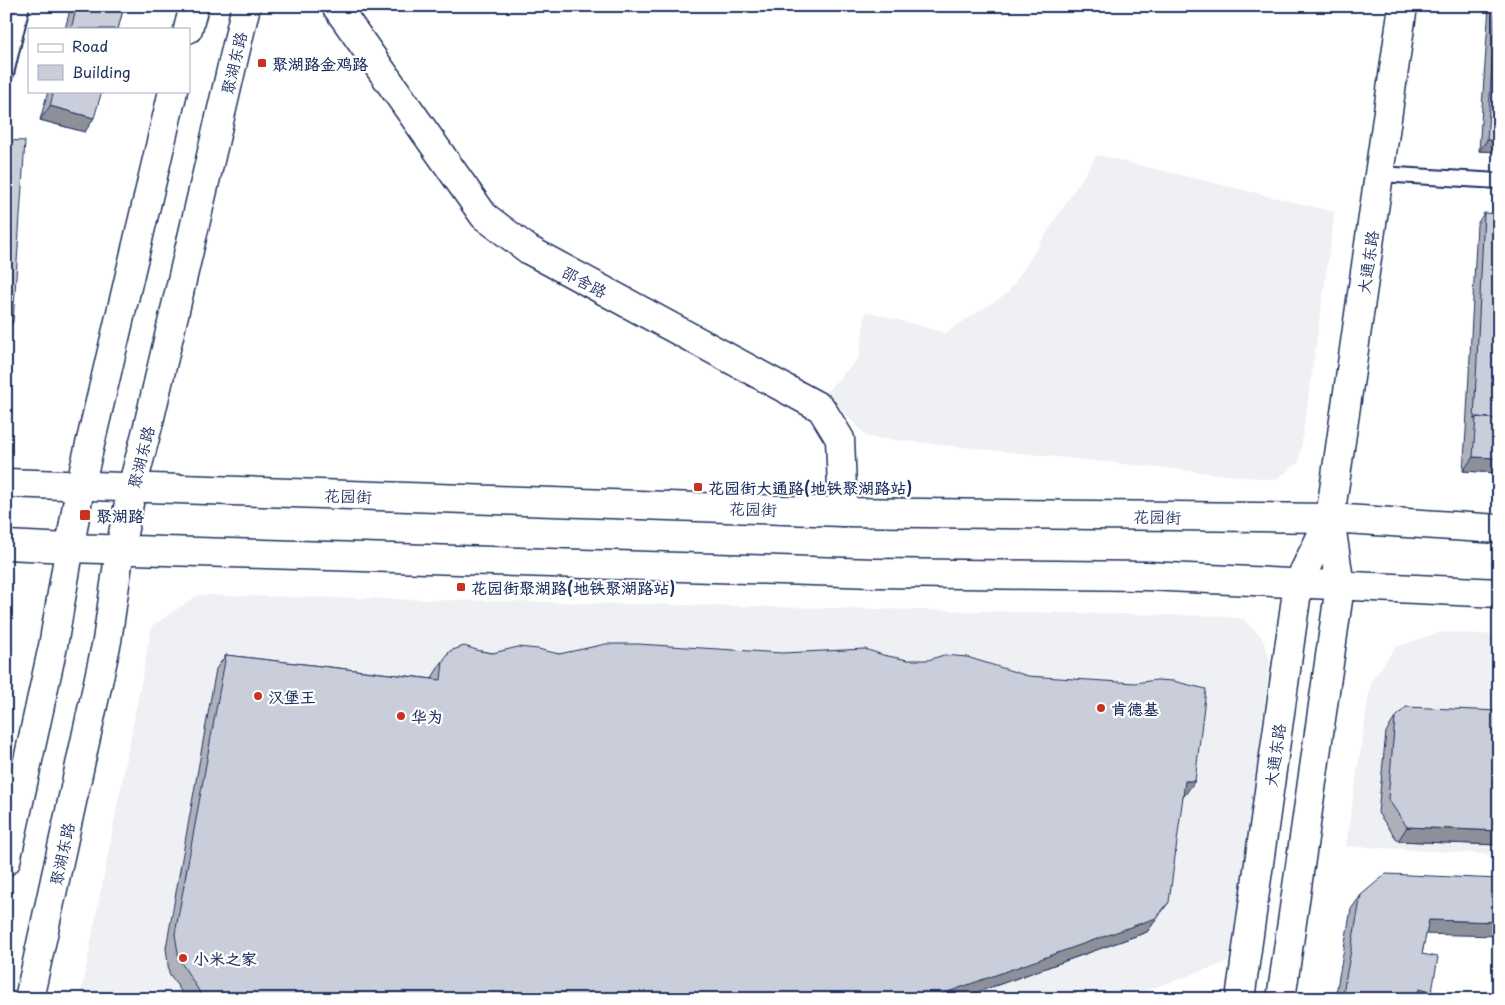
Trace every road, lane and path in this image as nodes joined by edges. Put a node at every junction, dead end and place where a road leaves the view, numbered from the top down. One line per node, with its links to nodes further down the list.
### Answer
1 (22, 6): 7 (lane)
2 (194, 6): 6 (main road)
3 (246, 6): 14 (main road, 聚湖东路)
4 (336, 6): 15 (main road, 邵舍路)
5 (1403, 6): 9 (main road, 大通东路)
6 (188, 28)
7 (6, 74)
8 (173, 92): 13 (main road)
9 (1379, 174): 10 (lane); 16 (main road, 大通东路)
10 (1499, 180)
11 (6, 478): 13 (main road)
12 (6, 484): 13 (main road, 花园街)
13 (80, 487): 14 (main road, 花园街); 19 (main road)
14 (132, 488): 15 (main road, 花园街); 20 (main road, 聚湖东路)
15 (843, 512): 16 (main road, 花园街)
16 (1330, 518): 17 (main road, 花园街); 22 (main road, 大通东路); 23 (main road, 大通东路)
17 (1499, 529)
18 (6, 545): 19 (main road)
19 (70, 548): 20 (main road); 21 (main road); 25 (main road)
20 (120, 549): 22 (main road); 26 (main road, 聚湖东路)
21 (6, 552)
22 (1298, 584): 23 (main road); 27 (main road, 大通东路)
23 (1340, 586): 24 (main road); 28 (main road, 大通东路)
24 (1499, 593)
25 (6, 862)
26 (29, 999)
27 (1240, 999)
28 (1281, 999)

